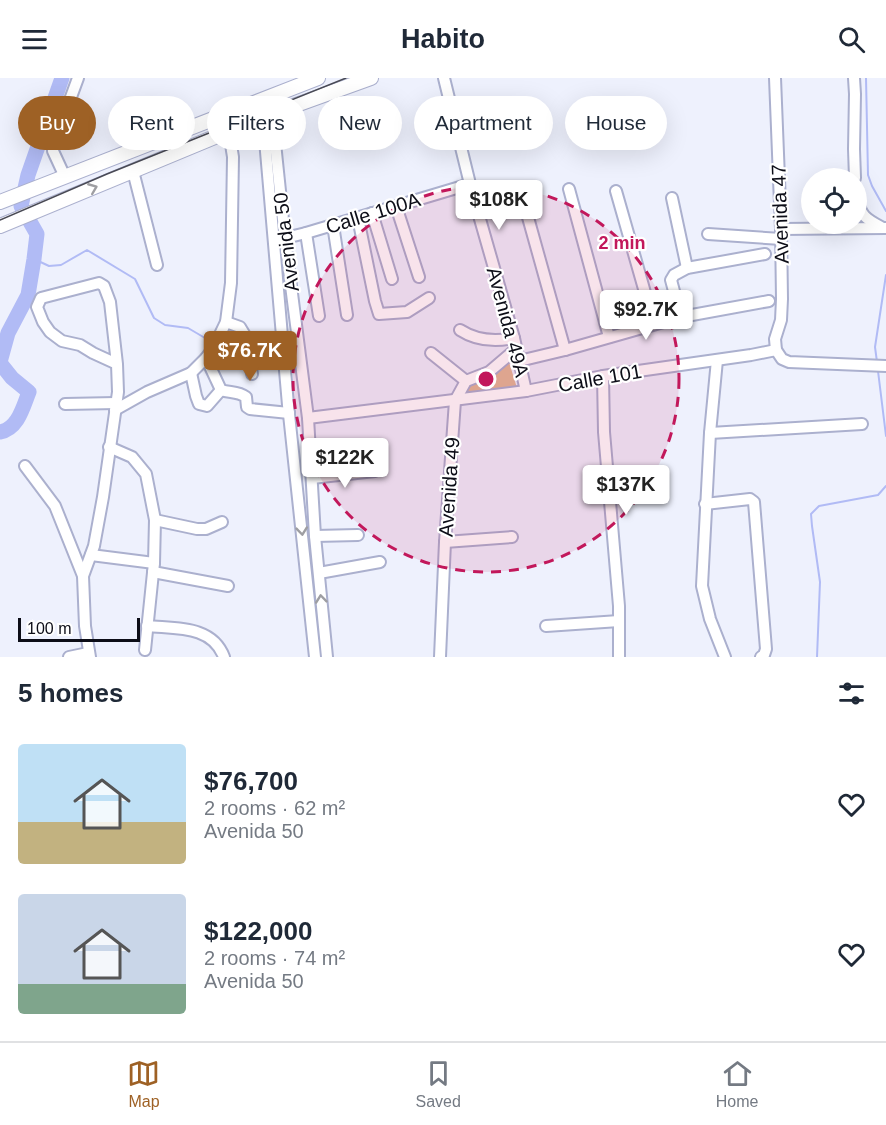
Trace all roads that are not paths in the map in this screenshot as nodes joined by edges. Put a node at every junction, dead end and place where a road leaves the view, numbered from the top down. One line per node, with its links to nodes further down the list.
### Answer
1 (78, 78): 14 (street)
2 (318, 78): 7 (main road)
3 (371, 78): 8 (main road)
4 (444, 78): 15 (street, Avenida 49A)
5 (775, 78): 32 (street, Avenida 47)
6 (854, 78): 12 (street)
7 (291, 82): 14 (main road)
8 (306, 101)
9 (207, 141): 13 (main road)
10 (232, 150): 44 (street)
11 (271, 150): 33 (street, Avenida 50)
12 (855, 168)
13 (133, 171): 26 (main road, one-way to 13); 35 (street)
14 (65, 177): 19 (main road)
15 (470, 184): 21 (street, Calle 100A); 48 (street, Avenida 49A)
16 (569, 189): 47 (street)
17 (616, 191): 45 (street)
18 (672, 198): 36 (street)
19 (0, 202)
20 (524, 203): 49 (street)
21 (396, 206): 22 (street, Calle 100A); 37 (street)
22 (372, 213): 23 (street, Calle 100A); 38 (street)
23 (358, 218): 25 (street, Calle 100A); 39 (street)
24 (867, 219): 28 (street)
25 (333, 225): 30 (street, Calle 100A); 41 (street)
26 (0, 226)
27 (867, 227): 28 (street)
28 (885, 228)
29 (801, 231): 32 (street)
30 (306, 233): 33 (street, Calle 100A); 42 (street)
31 (708, 234): 32 (street)
32 (781, 234): 50 (street, Avenida 47)
33 (280, 239): 66 (street, Avenida 50); 67 (street, Avenida 50)
34 (765, 254): 36 (street)
35 (157, 265)
36 (687, 268): 43 (street)
37 (419, 278)
38 (392, 279)
39 (429, 298)
40 (769, 301): 43 (street)
41 (347, 315)
42 (319, 316)
43 (681, 317): 45 (street)
44 (226, 322): 52 (street); 58 (street)
45 (654, 324): 47 (street)
46 (460, 330): 48 (street)
47 (609, 337): 49 (street)
48 (515, 344): 54 (street, Avenida 49A); 60 (street)
49 (566, 350): 54 (street)
50 (776, 350): 53 (street, Calle 101); 56 (street)
51 (431, 353): 60 (street)
52 (206, 358): 57 (street); 61 (street)
53 (717, 360): 59 (street, Calle 101); 69 (street)
54 (519, 361): 62 (street, Avenida 49A)
55 (117, 364): 55 (street); 65 (street)
56 (884, 365)
57 (191, 373): 61 (street); 65 (street)
58 (252, 374)
59 (603, 376): 62 (street, Calle 101); 87 (street)
60 (466, 381): 63 (street, Avenida 49)
61 (221, 390): 66 (street)
62 (526, 391): 63 (street, Calle 101)
63 (455, 401): 67 (street, Calle 101); 80 (street, Avenida 49)
64 (65, 404): 65 (street)
65 (116, 406): 70 (street)
66 (289, 413): 94 (street, Avenida 50, one-way to 94)
67 (308, 418): 73 (street, Avenida 50)
68 (862, 424): 69 (street)
69 (710, 433): 74 (street)
70 (109, 447): 75 (street); 81 (street)
71 (26, 466): 85 (street)
72 (375, 471): 73 (street)
73 (312, 478): 78 (street, Avenida 50)
74 (705, 504): 98 (street); 99 (street)
75 (155, 520): 76 (street); 83 (street)
76 (222, 522)
77 (358, 535): 78 (street)
78 (315, 536): 84 (street, Avenida 50)
79 (512, 537): 80 (street)
80 (445, 542): 96 (street, Avenida 49)
81 (91, 555): 83 (street); 85 (street)
82 (380, 562): 84 (street)
83 (153, 567): 86 (street); 88 (street)
84 (319, 573): 95 (street, Avenida 50, one-way to 84)
85 (82, 576): 91 (street)
86 (228, 586)
87 (619, 621): 89 (street); 97 (street)
88 (147, 626): 90 (street); 93 (street)
89 (546, 626)
90 (145, 650)
91 (89, 655): 92 (street)
92 (69, 657)
93 (225, 657)
94 (315, 657)
95 (327, 657)
96 (440, 657)
97 (619, 657)
98 (725, 657)
99 (761, 657)

